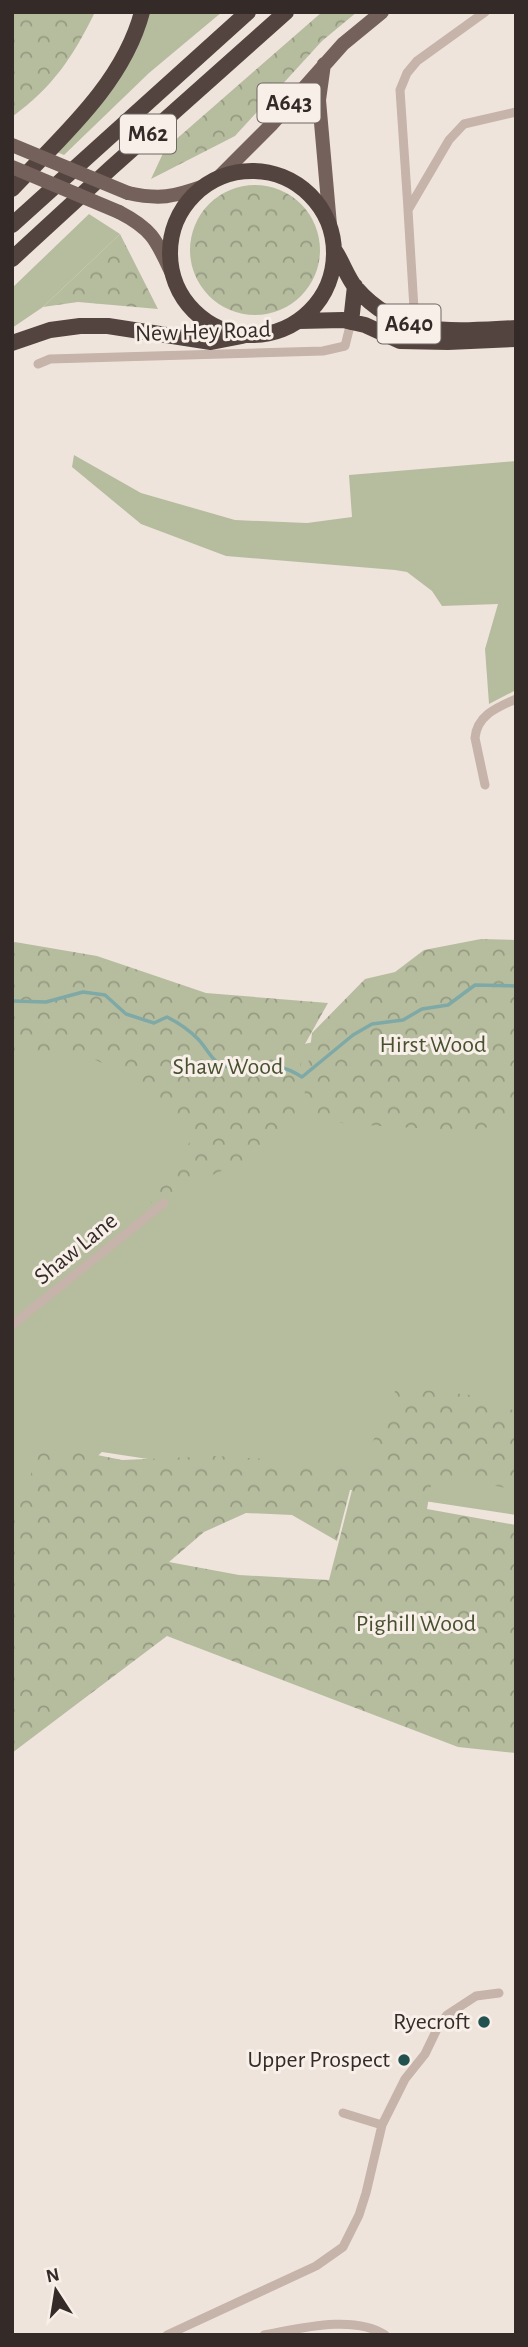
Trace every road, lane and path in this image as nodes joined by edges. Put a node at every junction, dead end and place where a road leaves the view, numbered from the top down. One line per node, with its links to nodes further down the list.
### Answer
1 (142, 12): 11 (highway)
2 (248, 12): 13 (highway, M62)
3 (286, 12): 16 (highway, M62)
4 (382, 12): 6 (main road, A643)
5 (485, 12): 12 (street)
6 (324, 63): 10 (main road, A643); 14 (main road, A643)
7 (516, 112): 12 (street)
8 (12, 145): 10 (main road, A640, bridge)
9 (12, 167): 17 (main road, A640, bridge)
10 (211, 182): 14 (highway, A640); 17 (highway, A640)
11 (12, 189)
12 (408, 211): 19 (street)
13 (12, 225)
14 (330, 225): 15 (highway, A640)
15 (335, 251): 18 (highway, A640); 20 (highway, A640)
16 (12, 259)
17 (173, 276): 23 (highway, A640)
18 (355, 286): 21 (highway, A640); 22 (highway, A640)
19 (414, 309)
20 (299, 321): 21 (highway, New Hey Road / A640); 23 (highway, A640)
21 (351, 322): 24 (highway, New Hey Road / A640); 26 (street, New Hey Road)
22 (516, 327)
23 (244, 335): 25 (highway)
24 (516, 339)
25 (12, 343)
26 (38, 364)
27 (516, 699): 28 (street)
28 (485, 785)
29 (164, 1203): 30 (street, Shaw Lane)
30 (12, 1325)
31 (499, 1993): 33 (street)
32 (343, 2113): 33 (street)
33 (382, 2125): 34 (street)
34 (167, 2335)
35 (264, 2335): 36 (street)
36 (385, 2335)

